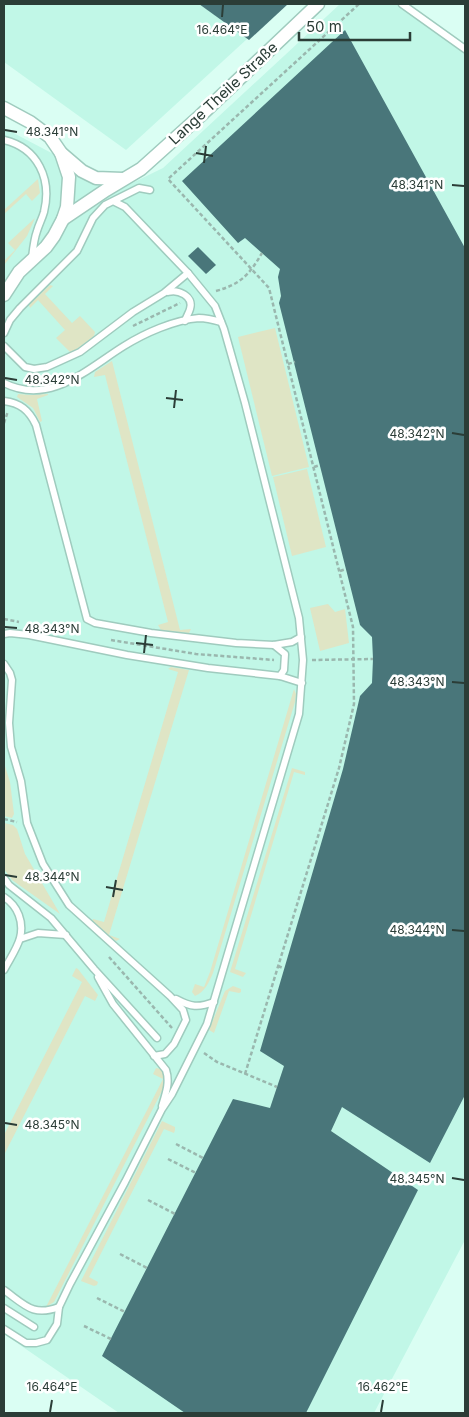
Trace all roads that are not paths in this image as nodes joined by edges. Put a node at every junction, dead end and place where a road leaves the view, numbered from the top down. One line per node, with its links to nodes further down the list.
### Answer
1 (318, 4): 7 (street, Lange Theile Straße)
2 (402, 4): 3 (lane)
3 (465, 48)
4 (4, 108): 6 (street)
5 (4, 140): 11 (lane)
6 (61, 153): 7 (street); 10 (street)
7 (125, 179): 10 (street, Lange Theile Straße)
8 (150, 190): 9 (lane)
9 (115, 202): 13 (lane); 19 (lane)
10 (63, 219): 11 (street)
11 (31, 261): 12 (street)
12 (19, 272): 14 (street); 16 (street)
13 (188, 273): 15 (lane); 18 (lane)
14 (4, 283)
15 (164, 293): 17 (lane); 20 (lane)
16 (4, 295)
17 (185, 321): 18 (lane); 21 (lane)
18 (221, 322): 24 (lane)
19 (5, 330)
20 (4, 346)
21 (4, 383)
22 (4, 401): 25 (lane)
23 (4, 634): 27 (lane)
24 (301, 637): 25 (lane); 28 (lane)
25 (274, 645): 27 (lane)
26 (4, 664): 35 (lane)
27 (280, 676): 28 (lane)
28 (302, 683): 36 (lane)
29 (4, 878): 31 (lane)
30 (4, 898): 32 (lane)
31 (66, 935): 32 (lane); 33 (lane)
32 (20, 939): 34 (lane)
33 (94, 969): 37 (lane); 38 (lane)
34 (4, 970)
35 (170, 996): 36 (lane); 38 (lane)
36 (214, 1002): 39 (lane)
37 (157, 1038)
38 (154, 1056): 39 (lane)
39 (162, 1109): 41 (lane)
40 (4, 1290): 41 (lane)
41 (59, 1307): 44 (lane)
42 (4, 1308): 43 (lane)
43 (34, 1327)
44 (4, 1330)

